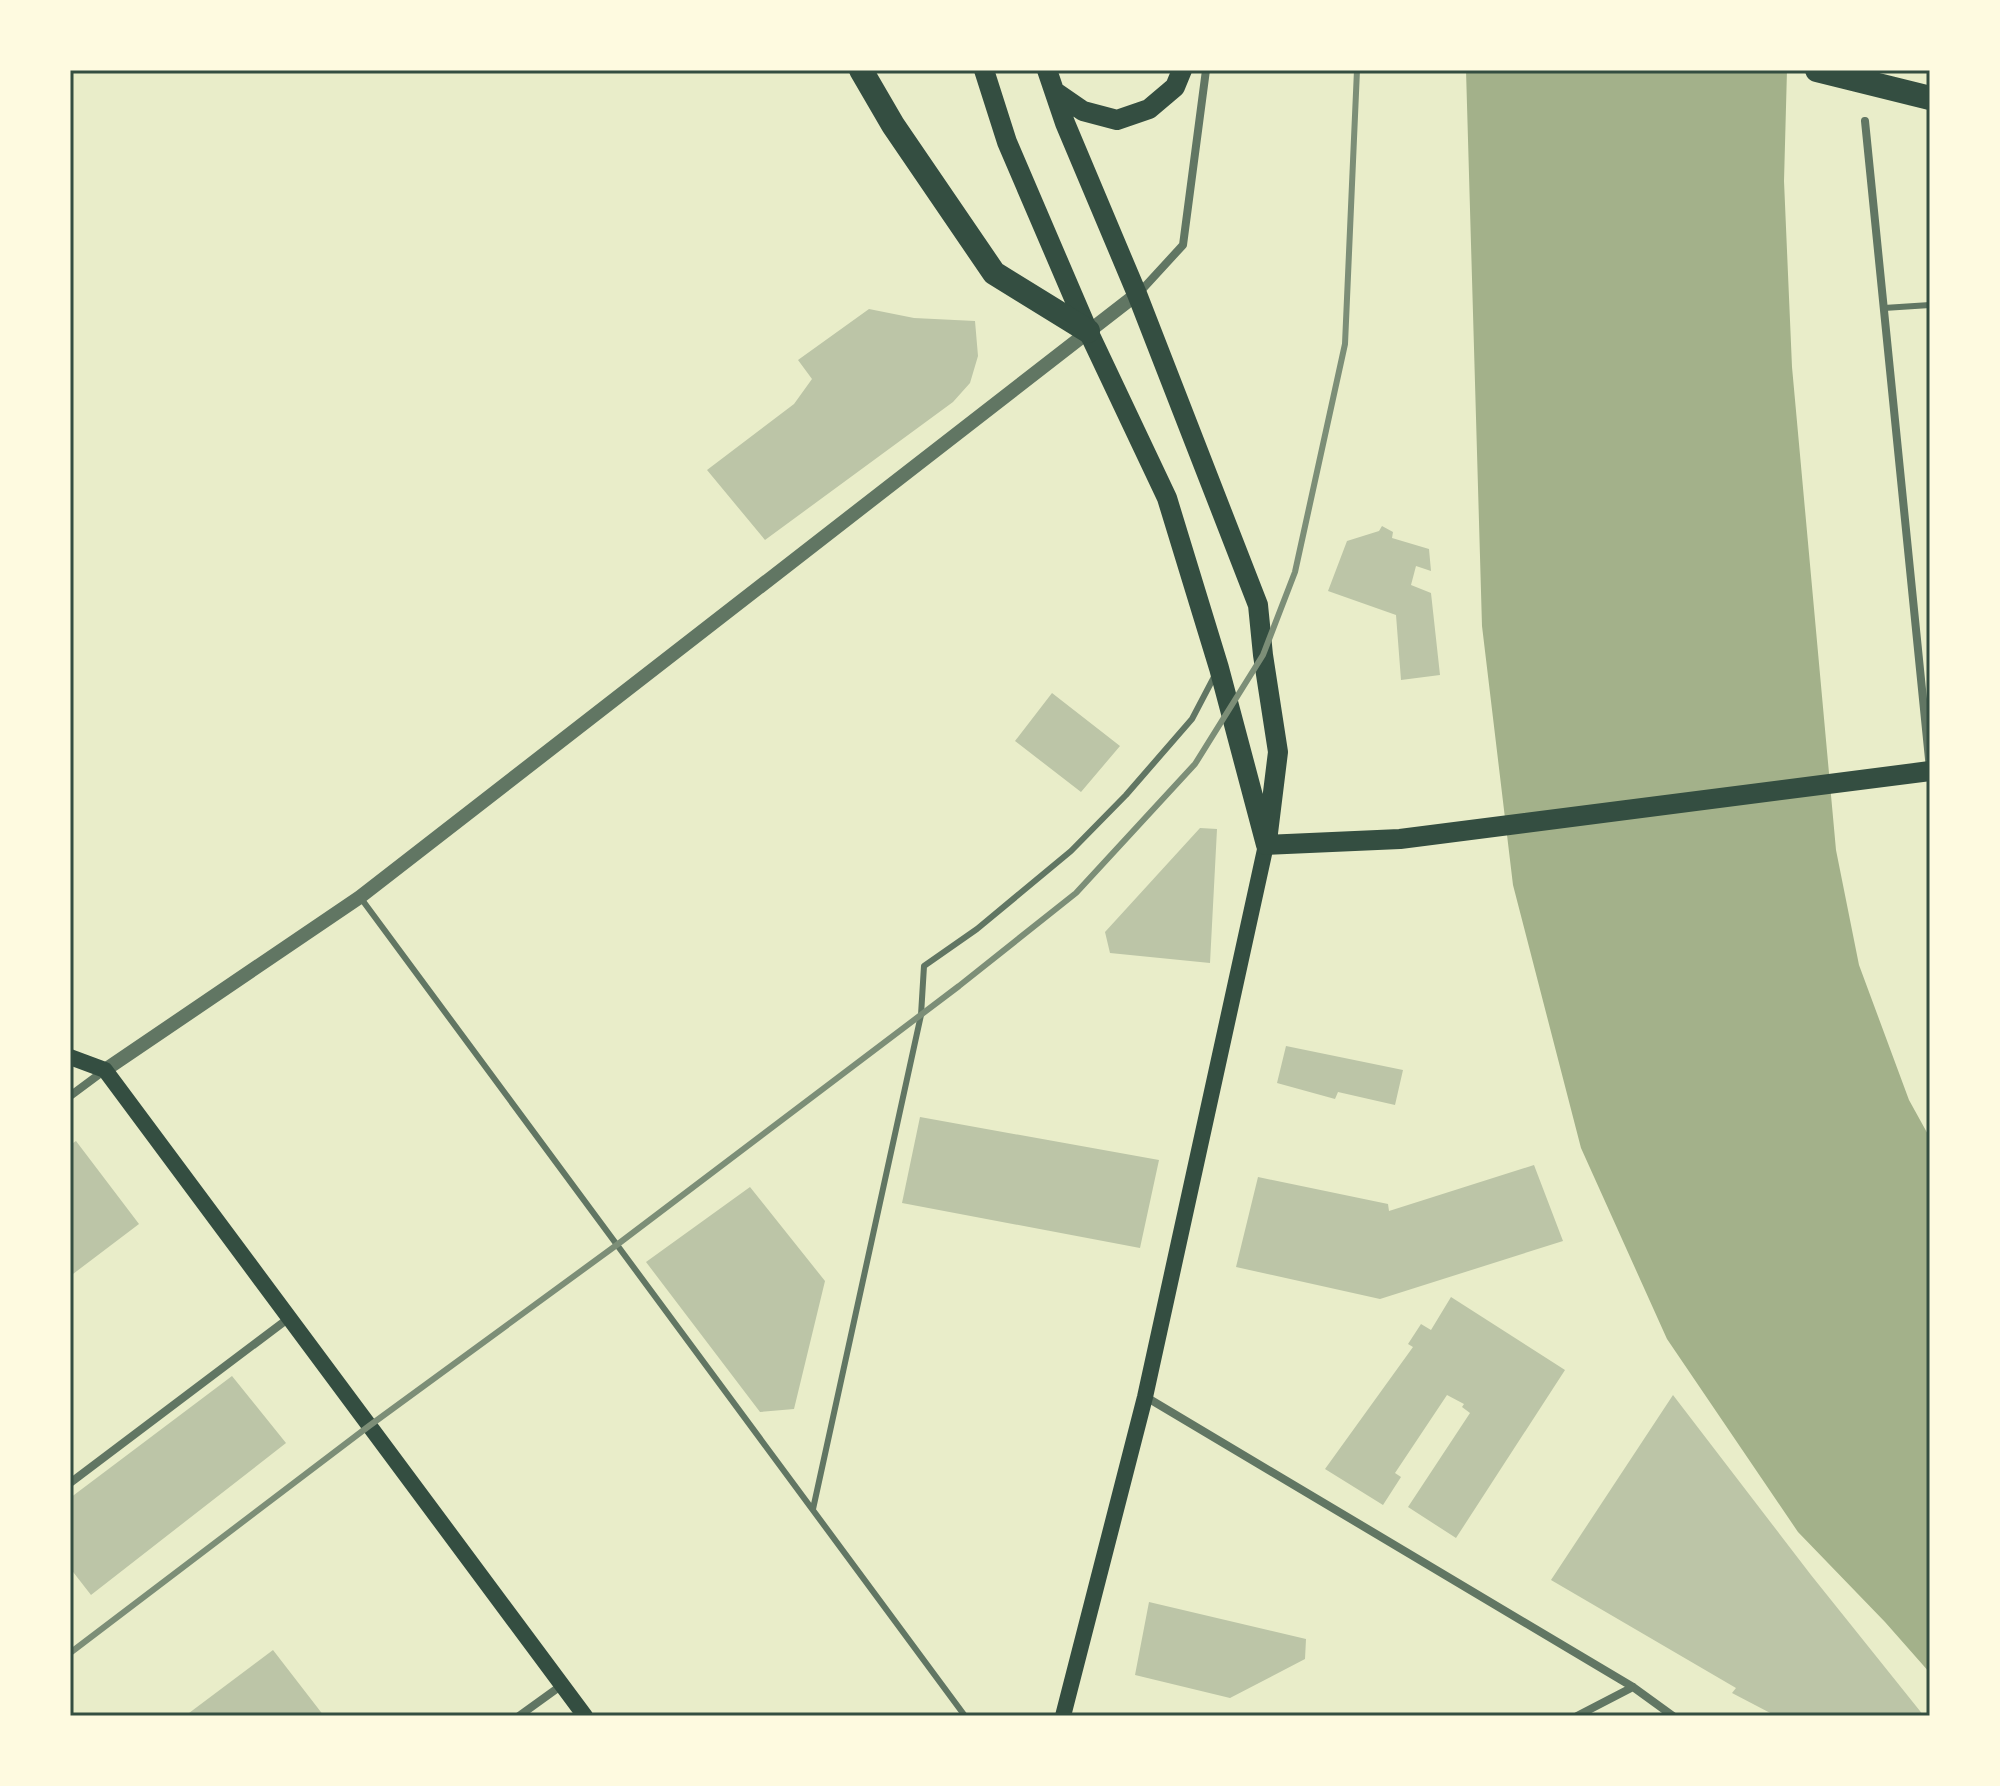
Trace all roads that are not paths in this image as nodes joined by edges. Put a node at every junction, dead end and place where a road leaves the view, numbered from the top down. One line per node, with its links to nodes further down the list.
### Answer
1 (861, 70): 13 (highway)
2 (984, 70): 13 (main road)
3 (1047, 70): 7 (main road)
4 (1182, 70): 7 (main road)
5 (1206, 70): 10 (street)
6 (1817, 70): 8 (highway)
7 (1054, 91): 10 (main road)
8 (1930, 98)
9 (1865, 121): 12 (street)
10 (1137, 294): 13 (street); 16 (main road)
11 (1930, 305): 12 (lane)
12 (1884, 308): 15 (street)
13 (1088, 331): 14 (main road); 17 (street)
14 (1219, 668): 16 (main road); 24 (lane)
15 (1930, 770): 16 (main road)
16 (1266, 845): 22 (main road)
17 (360, 897): 19 (street); 24 (lane)
18 (70, 1057): 19 (main road)
19 (105, 1070): 20 (street); 21 (main road)
20 (70, 1096)
21 (289, 1318): 23 (street); 25 (main road)
22 (1145, 1397): 26 (street); 30 (main road)
23 (70, 1483)
24 (813, 1509): 29 (lane)
25 (562, 1685): 27 (street); 28 (main road)
26 (1633, 1687): 31 (street); 32 (street)
27 (519, 1716)
28 (585, 1716)
29 (965, 1716)
30 (1063, 1716)
31 (1577, 1716)
32 (1673, 1716)

